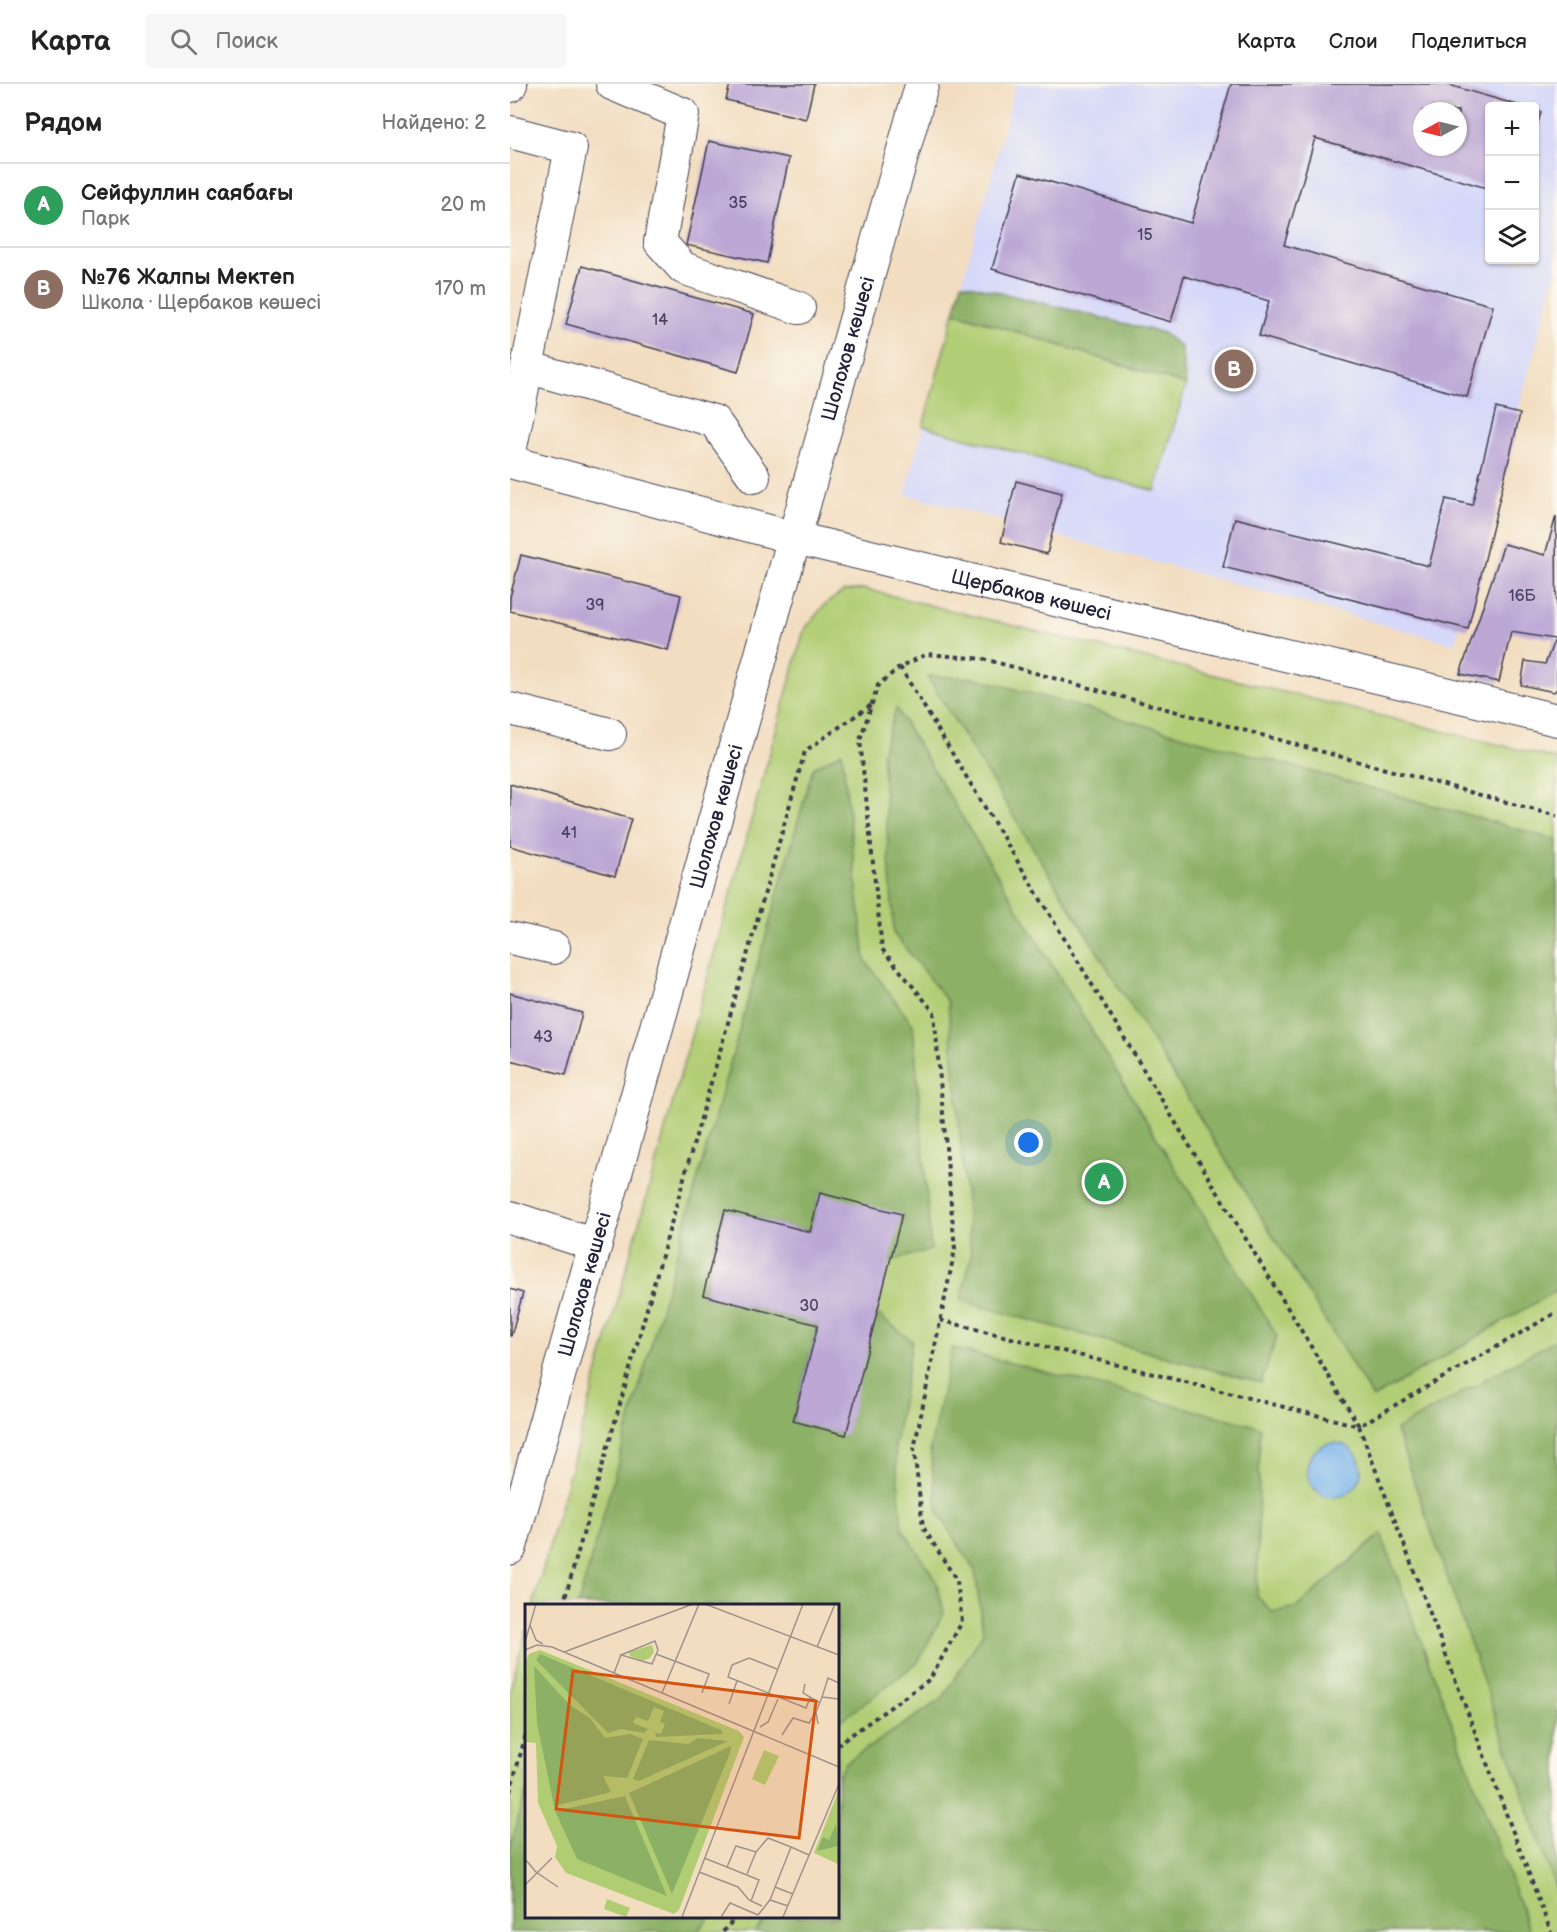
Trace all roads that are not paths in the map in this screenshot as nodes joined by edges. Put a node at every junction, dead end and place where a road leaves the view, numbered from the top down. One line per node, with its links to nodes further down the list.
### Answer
1 (612, 84): 4 (street)
2 (922, 84): 9 (main road, Шолохов көшесі)
3 (510, 132): 5 (street)
4 (799, 308)
5 (527, 367): 6 (street); 8 (street)
6 (510, 452)
7 (510, 462): 9 (street, Щербаков көшесі)
8 (753, 477)
9 (795, 538): 11 (street, Щербаков көшесі); 16 (main road, Шолохов көшесі)
10 (510, 709): 12 (street)
11 (1557, 720)
12 (610, 734)
13 (510, 938): 14 (street)
14 (554, 948)
15 (510, 1217): 16 (street)
16 (595, 1245): 17 (main road, Шолохов көшесі)
17 (510, 1548)

